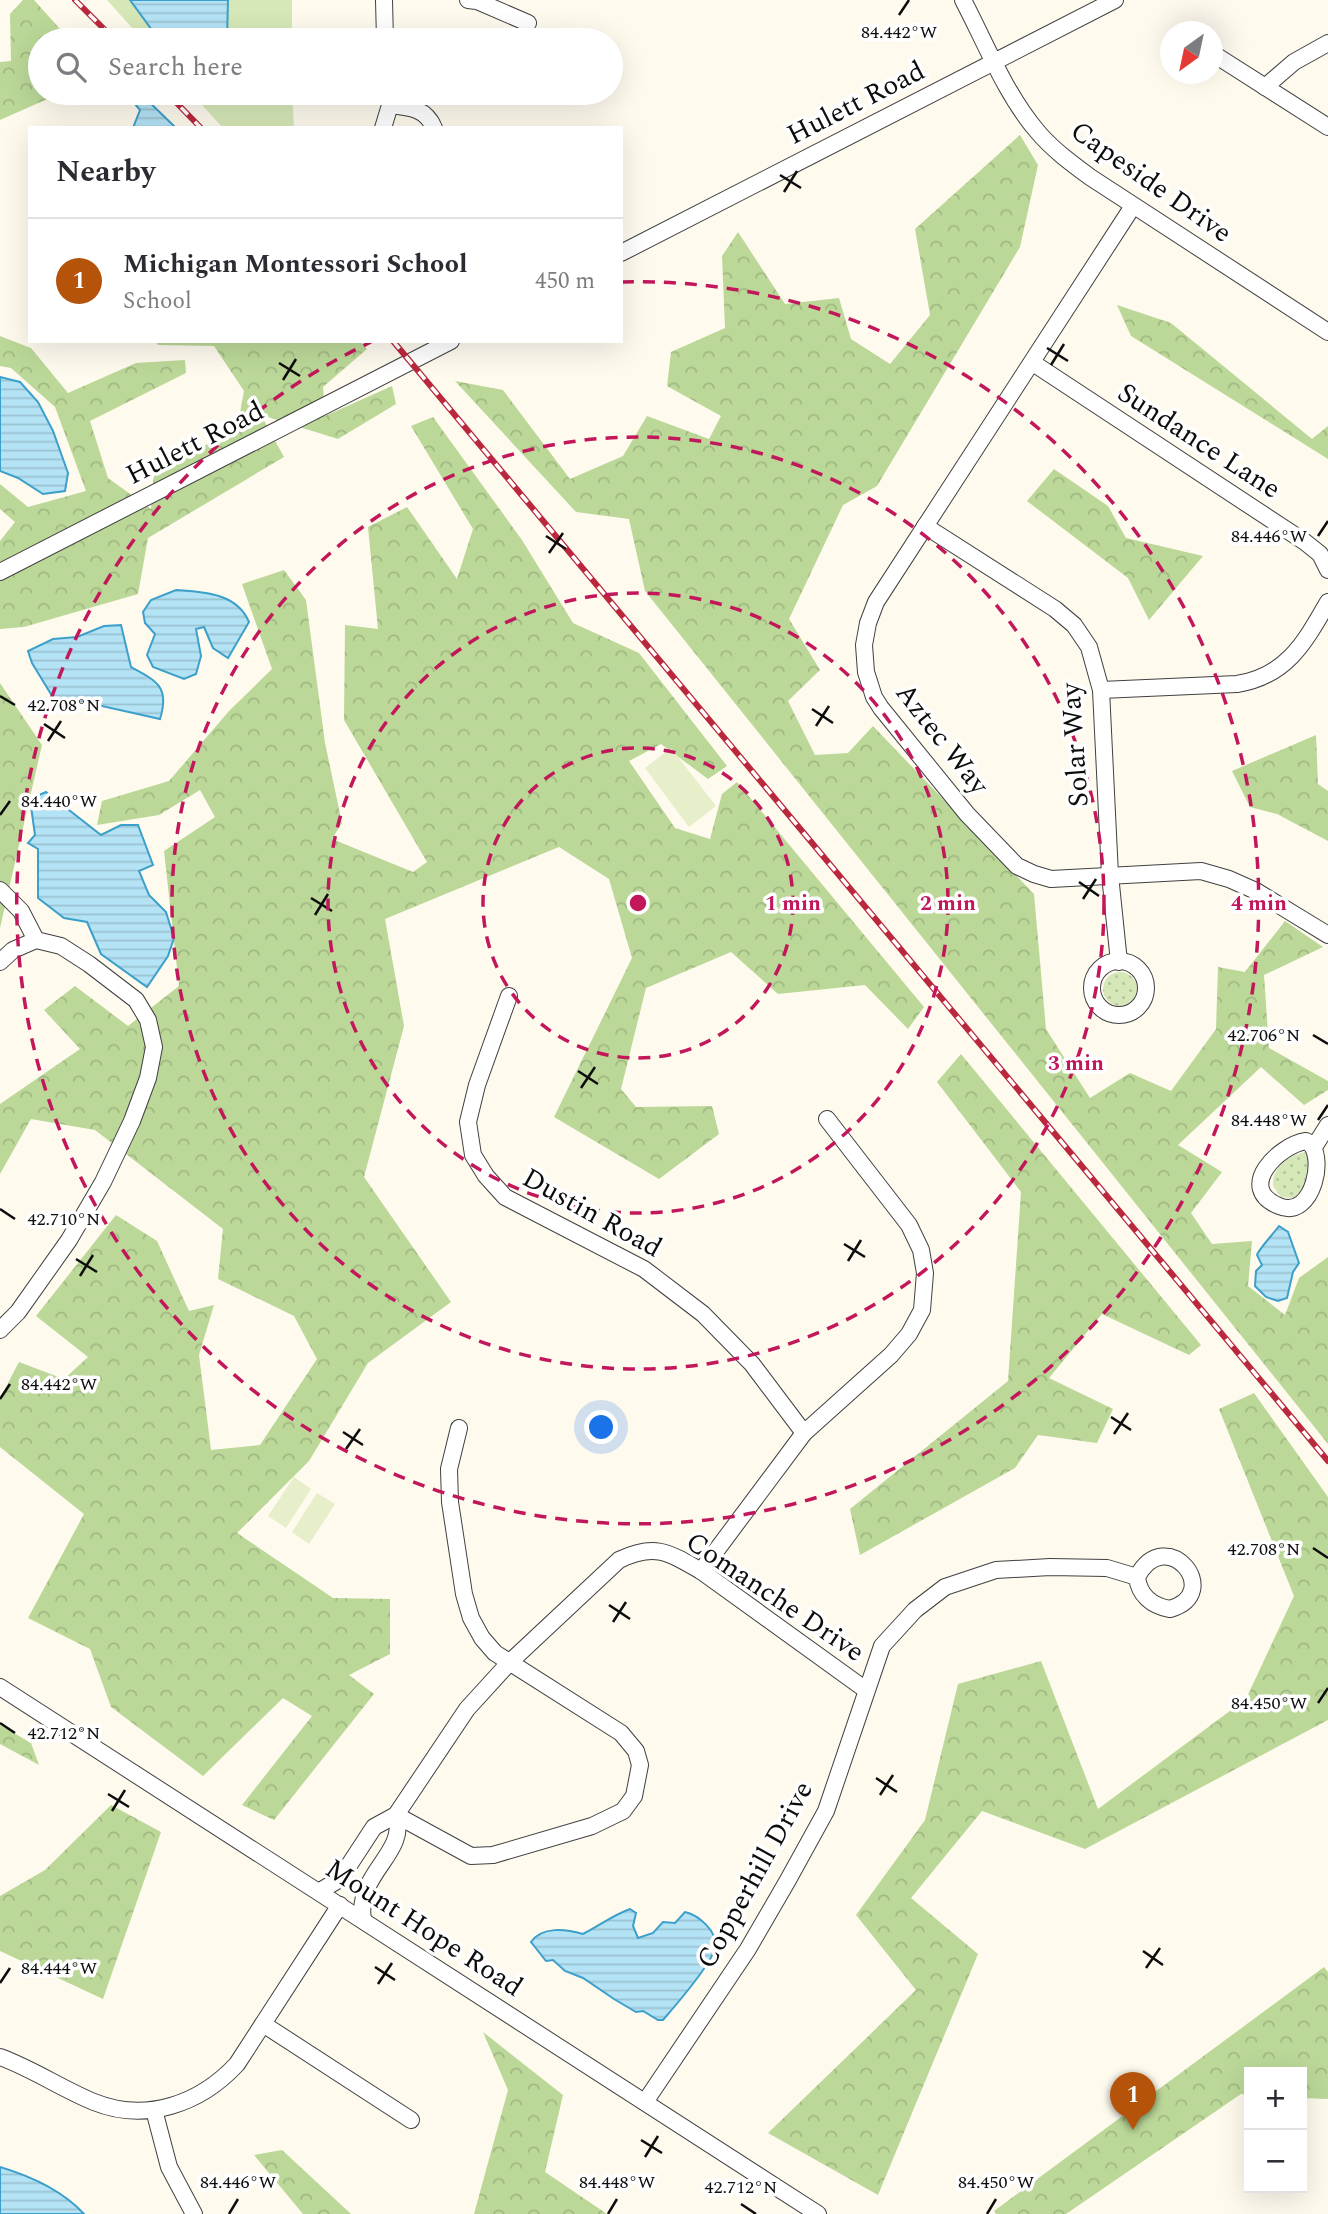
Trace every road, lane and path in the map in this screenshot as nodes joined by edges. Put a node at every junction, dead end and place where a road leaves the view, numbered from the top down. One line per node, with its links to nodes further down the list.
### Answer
1 (384, 0): 6 (street)
2 (468, 0): 5 (street)
3 (963, 0): 9 (street, Capeside Drive)
4 (1115, 0): 9 (street, Hulett Road)
5 (528, 23)
6 (385, 28)
7 (1328, 43): 10 (street)
8 (1223, 60): 10 (street)
9 (995, 61): 16 (street, Capeside Drive); 17 (street, Hulett Road)
10 (1265, 87): 15 (street)
11 (388, 105): 13 (street)
12 (404, 105): 14 (street)
13 (383, 126)
14 (434, 126)
15 (1328, 127)
16 (1133, 206): 18 (street, Capeside Drive); 20 (street, Aztec Way)
17 (623, 252)
18 (1328, 332)
19 (448, 343): 23 (street, Hulett Road)
20 (1033, 363): 21 (street, Aztec Way); 22 (street, Sundance Lane)
21 (925, 526): 25 (street, Solar Way); 26 (street, Aztec Way)
22 (1328, 570)
23 (0, 572)
24 (1328, 602): 25 (street)
25 (1101, 690): 26 (street, Solar Way)
26 (1110, 875): 28 (street, Aztec Way); 31 (street, Solar Way)
27 (0, 890): 29 (street)
28 (1328, 935)
29 (36, 940): 30 (street); 36 (street)
30 (0, 962)
31 (1119, 962)
32 (509, 996): 38 (street, Dustin Road)
33 (827, 1119): 38 (street)
34 (1328, 1125): 35 (street)
35 (1316, 1144): 35 (street)
36 (0, 1330)
37 (459, 1428): 41 (street)
38 (804, 1433): 39 (street)
39 (701, 1570): 41 (street, Comanche Drive); 43 (street, Comanche Drive)
40 (1137, 1577): 43 (street, Copperhill Drive)
41 (509, 1662): 44 (street, Comanche Drive); 44 (street)
42 (0, 1687): 45 (street, Mount Hope Road)
43 (866, 1690): 50 (street, Copperhill Drive)
44 (396, 1815): 45 (street, Comanche Drive); 47 (street, Comanche Drive)
45 (320, 1891): 46 (street, Mount Hope Road)
46 (340, 1905): 47 (street, Mount Hope Road); 48 (street)
47 (363, 1920): 50 (street, Mount Hope Road)
48 (263, 2024): 51 (street); 52 (street)
49 (0, 2057): 51 (street)
50 (645, 2102): 54 (street, Mount Hope Road)
51 (154, 2110): 53 (street)
52 (411, 2120)
53 (194, 2214)
54 (818, 2214)

